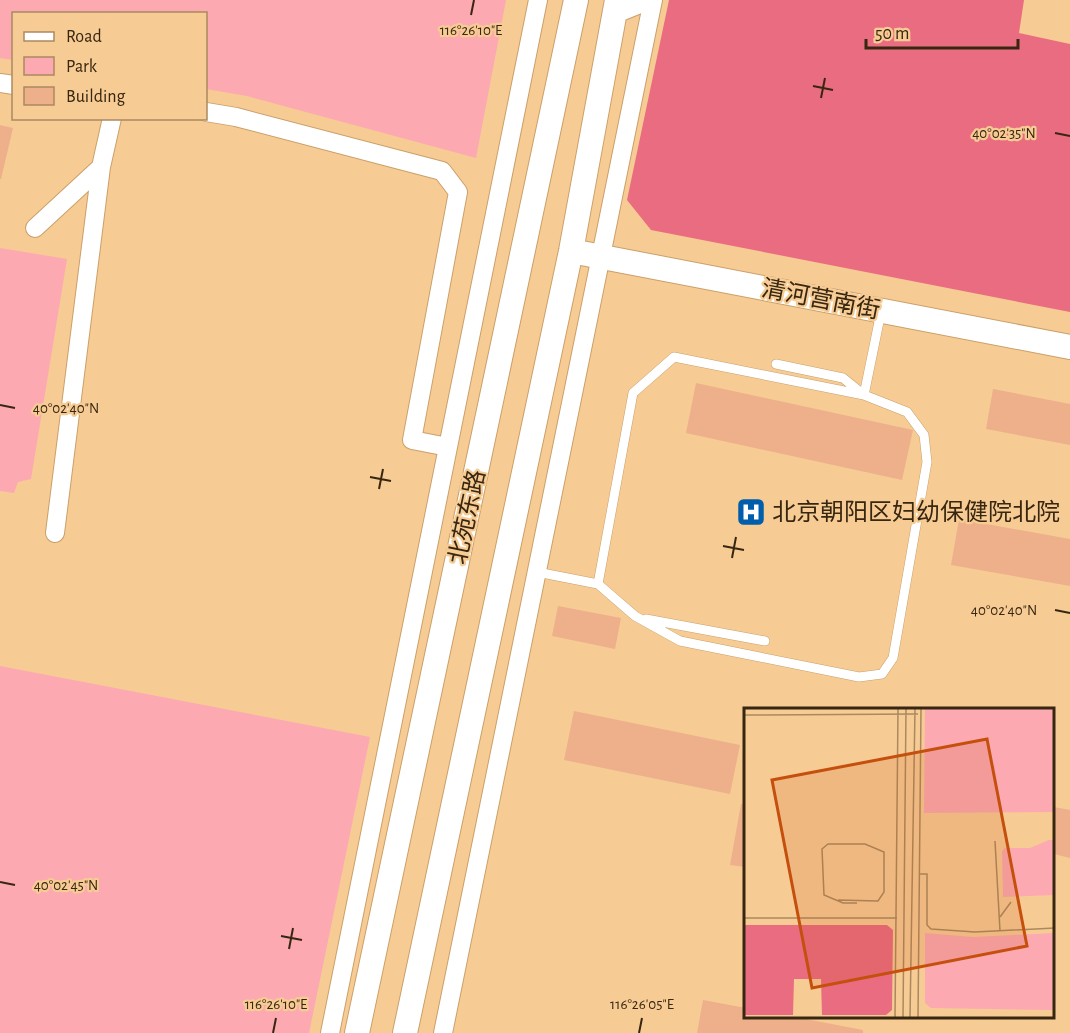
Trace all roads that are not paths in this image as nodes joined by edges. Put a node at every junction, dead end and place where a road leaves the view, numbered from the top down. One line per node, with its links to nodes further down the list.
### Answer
1 (538, 0): 16 (street)
2 (576, 0): 23 (main road, 北苑东路)
3 (642, 0): 5 (main road)
4 (653, 0): 11 (street)
5 (616, 6): 10 (main road, 北苑东路)
6 (207, 112): 16 (street)
7 (112, 120): 8 (street)
8 (101, 167): 9 (street); 17 (street)
9 (35, 228)
10 (571, 251): 11 (main road, 清河营南街); 24 (main road, 北苑东路)
11 (601, 257): 12 (main road, 清河营南街); 18 (street)
12 (881, 311): 13 (main road, 清河营南街); 15 (lane)
13 (1070, 347)
14 (776, 364): 15 (lane)
15 (864, 395): 19 (lane); 20 (lane)
16 (448, 447): 22 (street)
17 (55, 533)
18 (537, 572): 19 (lane); 25 (street)
19 (598, 584): 20 (lane)
20 (635, 616): 21 (lane)
21 (765, 641)
22 (330, 1033)
23 (357, 1033)
24 (405, 1033)
25 (444, 1033)

